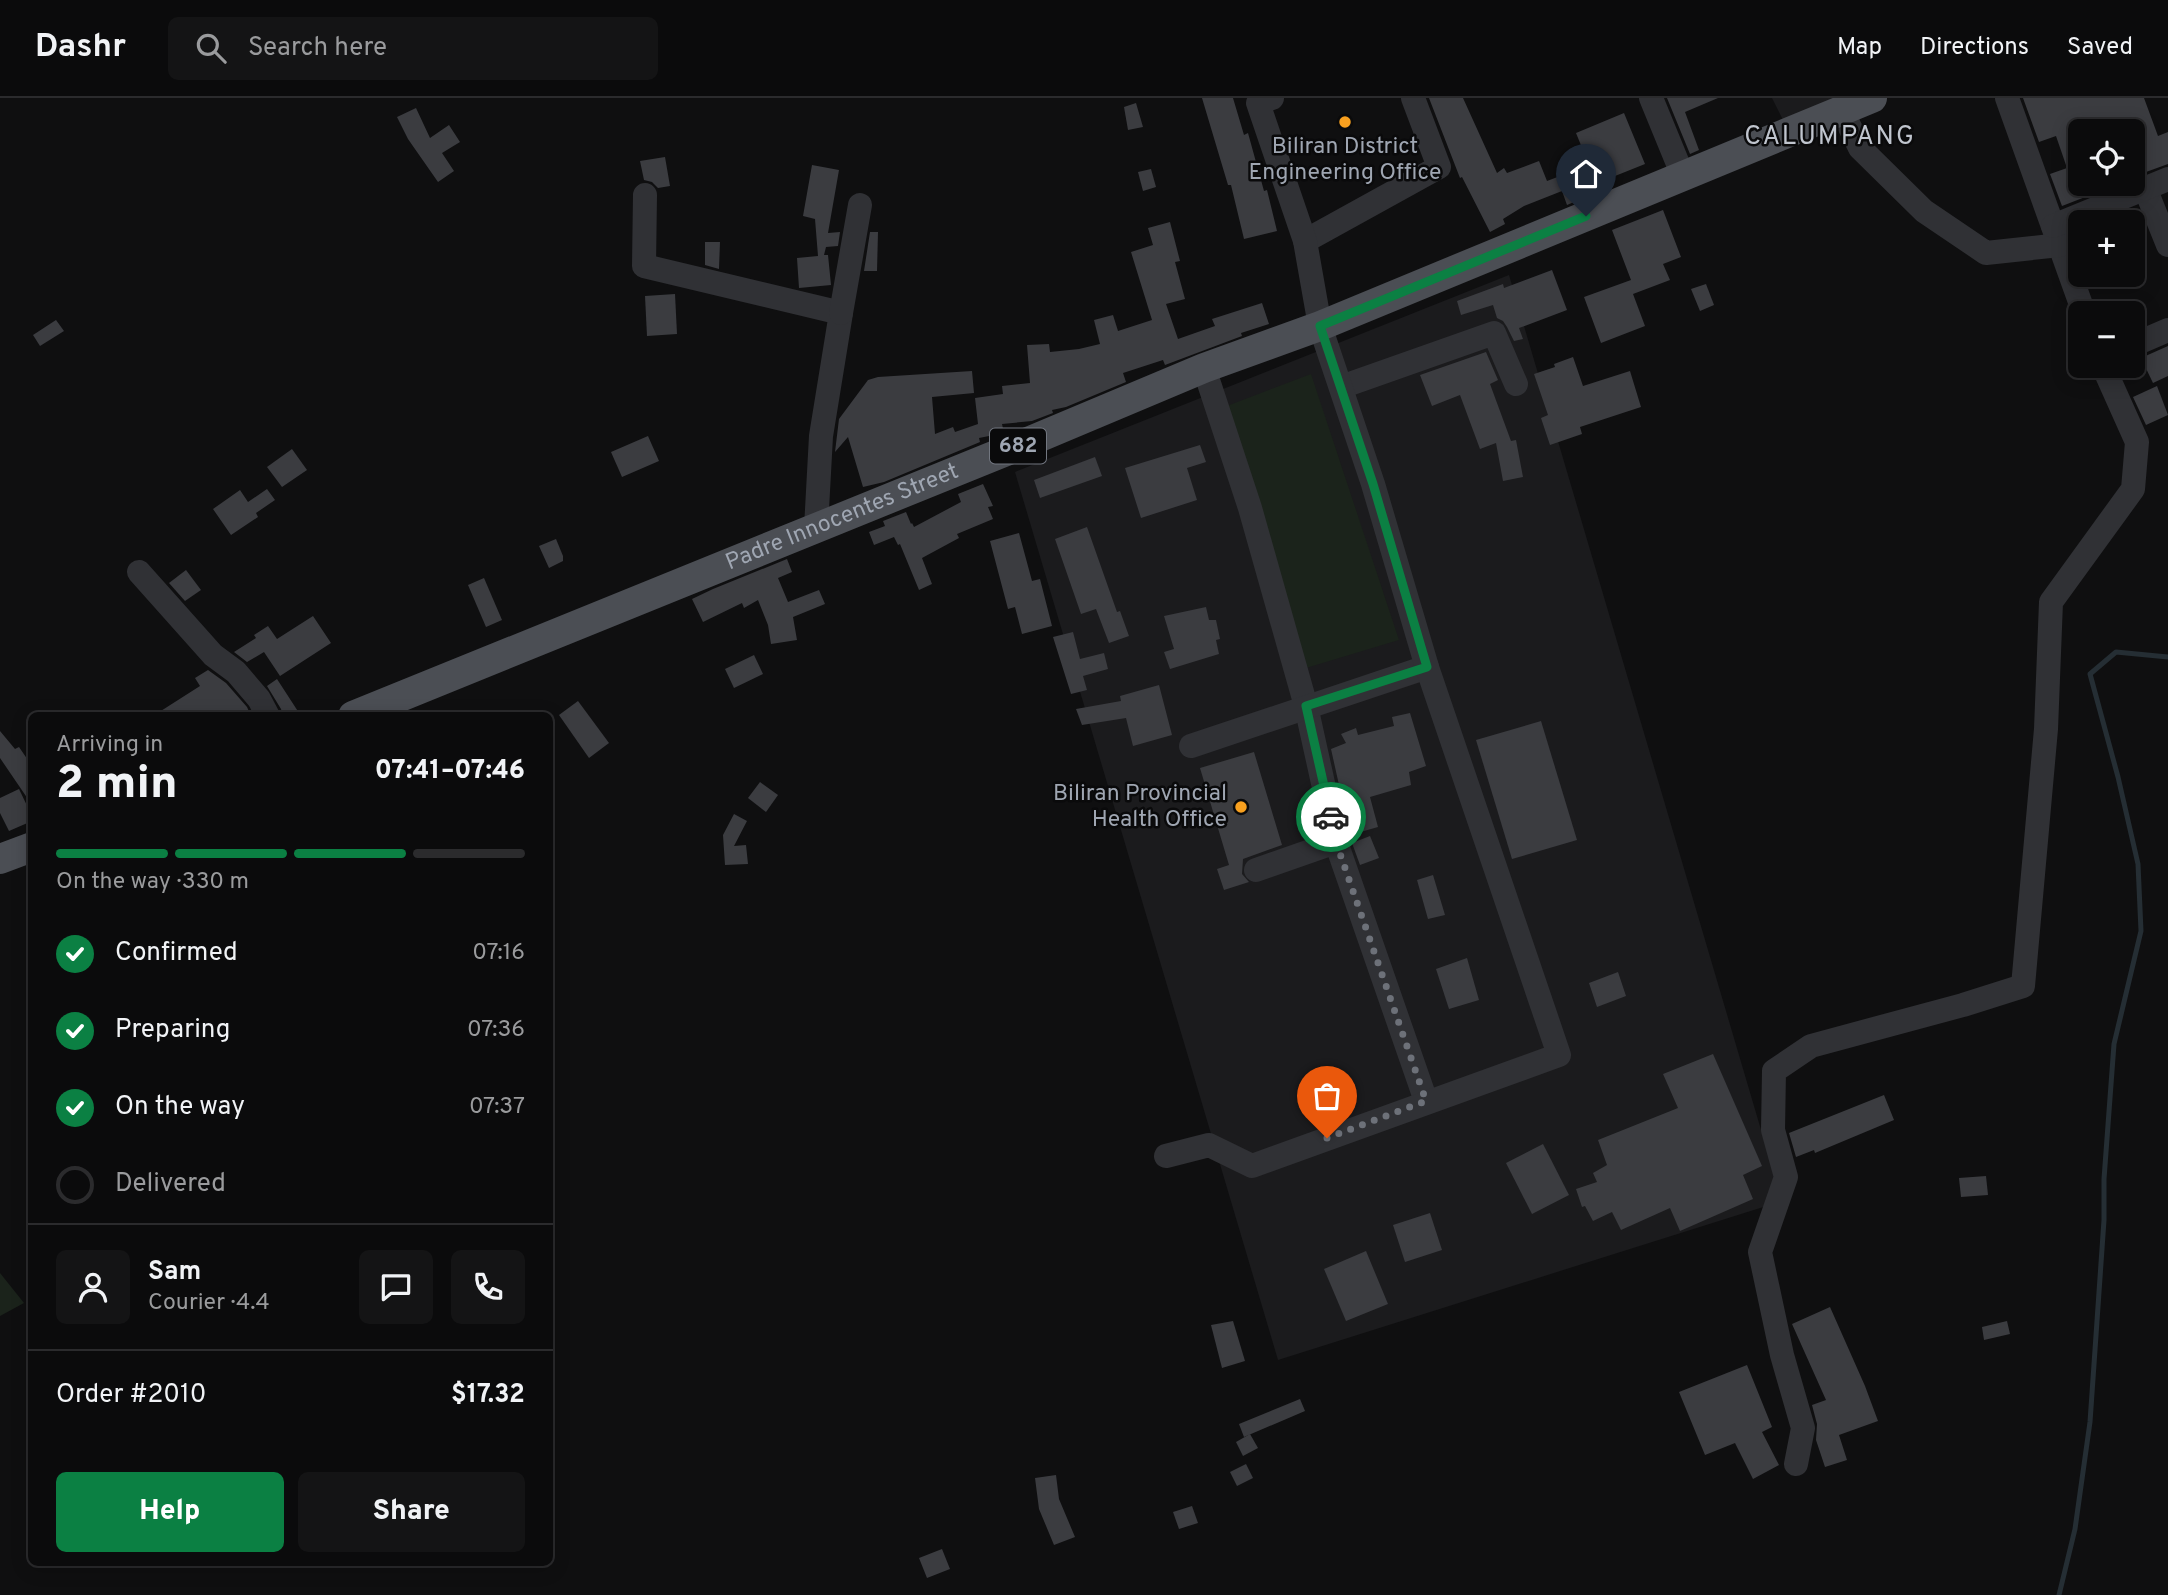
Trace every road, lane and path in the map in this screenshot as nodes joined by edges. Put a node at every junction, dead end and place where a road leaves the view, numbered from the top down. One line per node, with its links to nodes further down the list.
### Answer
1 (1272, 98): 14 (street)
2 (1413, 98): 14 (street)
3 (1651, 98): 7 (street)
4 (1872, 98): 6 (main road, 682)
5 (2007, 98): 13 (street)
6 (1842, 111): 7 (main road, 682); 13 (street)
7 (1683, 176): 18 (main road, Padre Innocentes Street / 682)
8 (2168, 179): 9 (street)
9 (2145, 188): 15 (street)
10 (645, 195): 17 (street)
11 (2130, 196): 13 (street)
12 (860, 205): 17 (street)
13 (2056, 235): 16 (street)
14 (1305, 242): 18 (street)
15 (2168, 245)
16 (2080, 301)
17 (841, 313): 25 (street)
18 (1320, 326): 21 (main road, Padre Innocentes Street / 682); 24 (street)
19 (2168, 330): 20 (street)
20 (2145, 340)
21 (1204, 368): 25 (main road, Padre Innocentes Street / 682); 28 (street)
22 (2108, 378): 38 (street)
23 (1516, 384): 24 (street)
24 (1341, 387): 27 (street)
25 (816, 528): 30 (main road, Padre Innocentes Street / 682)
26 (139, 572): 29 (street)
27 (1427, 667): 28 (street); 36 (street)
28 (1306, 706): 31 (street); 32 (street)
29 (266, 712)
30 (364, 712)
31 (1191, 746)
32 (1336, 842): 35 (street); 36 (street)
33 (28, 848): 34 (main road)
34 (0, 859)
35 (1256, 870)
36 (1426, 1101): 37 (street)
37 (1166, 1156)
38 (1796, 1464)

